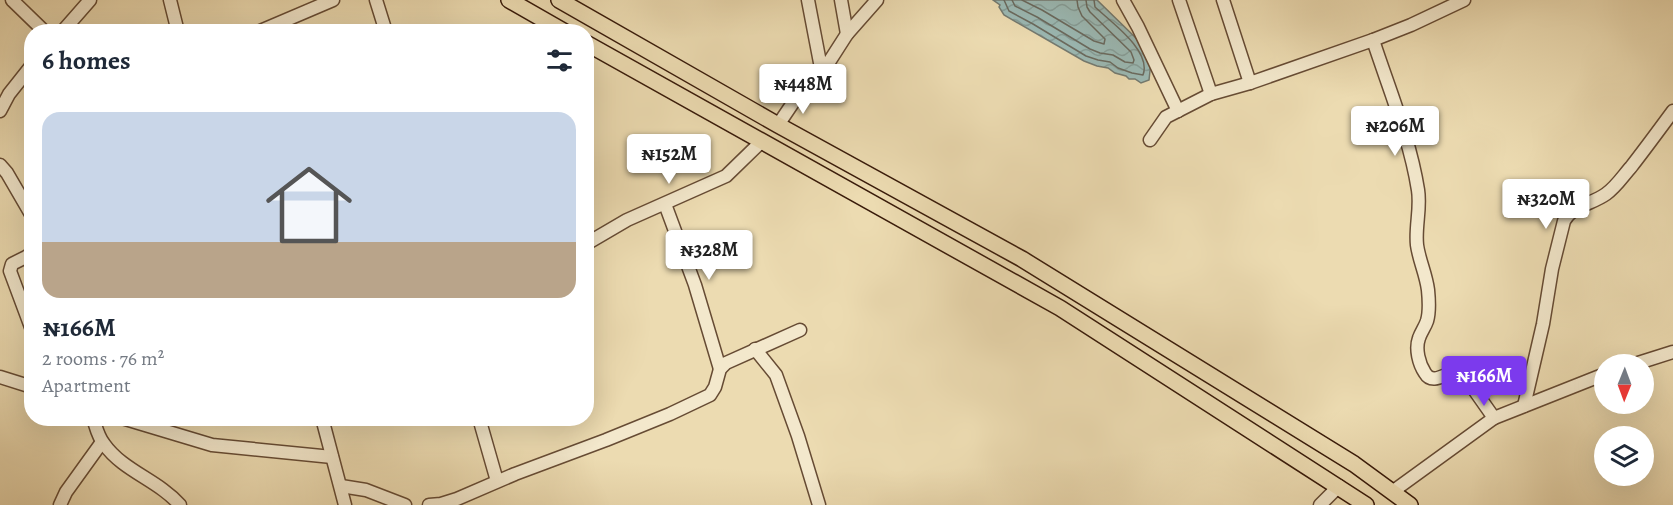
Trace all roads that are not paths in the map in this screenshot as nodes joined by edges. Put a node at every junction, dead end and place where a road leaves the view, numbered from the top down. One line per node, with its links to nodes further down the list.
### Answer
1 (12, 0): 15 (street)
2 (90, 0): 16 (street)
3 (170, 0): 17 (street)
4 (333, 0): 18 (street)
5 (376, 0): 19 (street)
6 (509, 0): 20 (main road)
7 (559, 0): 31 (main road)
8 (808, 0): 24 (street)
9 (841, 0): 21 (street)
10 (877, 0): 21 (street)
11 (1123, 0): 29 (street)
12 (1179, 0): 27 (street)
13 (1223, 0): 26 (street)
14 (1464, 0): 22 (street)
15 (37, 24)
16 (69, 24)
17 (176, 24)
18 (276, 24)
19 (384, 24)
20 (551, 24)
21 (847, 34): 24 (street)
22 (1373, 40): 26 (street); 49 (street)
23 (594, 47): 33 (main road)
24 (822, 73): 31 (street)
25 (24, 75): 28 (street)
26 (1250, 83): 27 (street)
27 (1211, 94): 29 (street)
28 (0, 111)
29 (1178, 111): 32 (street)
30 (1673, 111): 48 (street)
31 (778, 125): 59 (main road)
32 (1150, 140)
33 (762, 141): 36 (street); 58 (main road)
34 (0, 165): 35 (street)
35 (24, 202)
36 (665, 204): 37 (street); 44 (street)
37 (594, 239)
38 (24, 258): 39 (street)
39 (24, 309)
40 (800, 330): 41 (street)
41 (755, 349): 44 (street); 66 (street)
42 (1673, 352): 43 (street)
43 (1654, 358)
44 (720, 369): 56 (street)
45 (0, 377): 47 (street)
46 (1594, 378): 48 (street)
47 (24, 384)
48 (1524, 406): 49 (street)
49 (1494, 418): 59 (street)
50 (96, 426): 54 (street)
51 (149, 426): 55 (street)
52 (324, 426): 55 (street)
53 (481, 426): 56 (street)
54 (102, 442): 61 (street); 62 (street)
55 (332, 457): 57 (street)
56 (497, 481): 60 (street)
57 (340, 486): 63 (street); 64 (street)
58 (1339, 486): 67 (street); 68 (main road)
59 (1392, 492): 69 (main road)
60 (458, 502): 65 (street)
61 (60, 505)
62 (180, 505)
63 (345, 505)
64 (405, 505)
65 (429, 505)
66 (819, 505)
67 (1320, 505)
68 (1366, 505)
69 (1410, 505)

